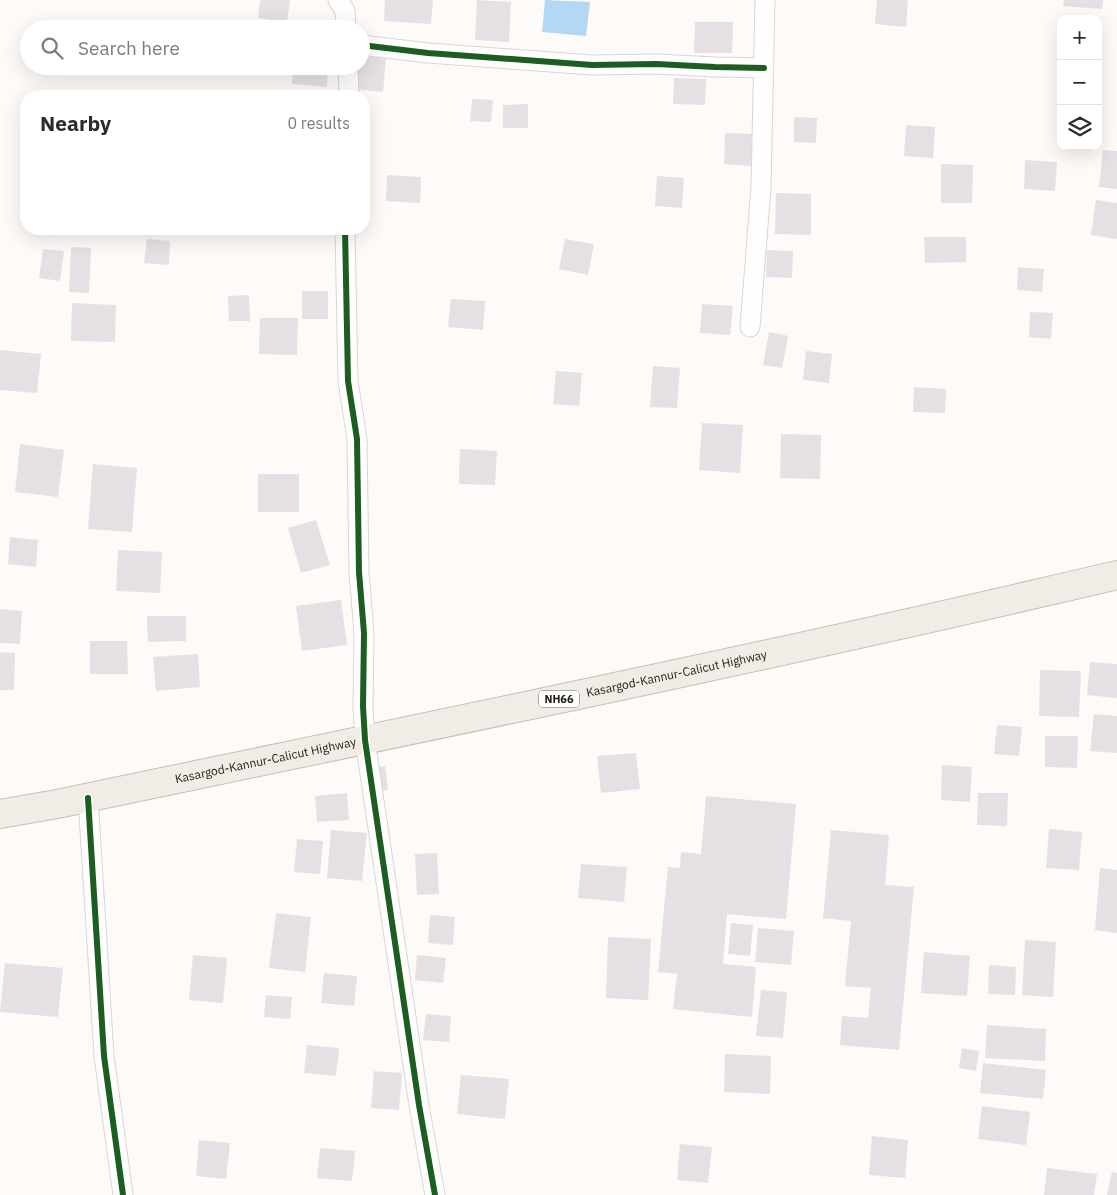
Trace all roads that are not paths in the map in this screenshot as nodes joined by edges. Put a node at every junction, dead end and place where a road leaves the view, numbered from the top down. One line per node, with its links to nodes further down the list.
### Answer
1 (338, 0): 3 (street)
2 (766, 0): 5 (street)
3 (346, 20)
4 (370, 46): 5 (street)
5 (764, 68): 9 (street)
6 (348, 75): 7 (street)
7 (349, 90)
8 (345, 235): 11 (street)
9 (750, 327)
10 (1117, 575): 11 (highway, Kasargod-Kannur-Calicut Highway / NH66)
11 (365, 740): 12 (highway, Kasargod-Kannur-Calicut Highway / NH66); 15 (street)
12 (88, 798): 13 (highway, Kasargod-Kannur-Calicut Highway / NH66); 14 (street)
13 (0, 814)
14 (123, 1195)
15 (435, 1195)

